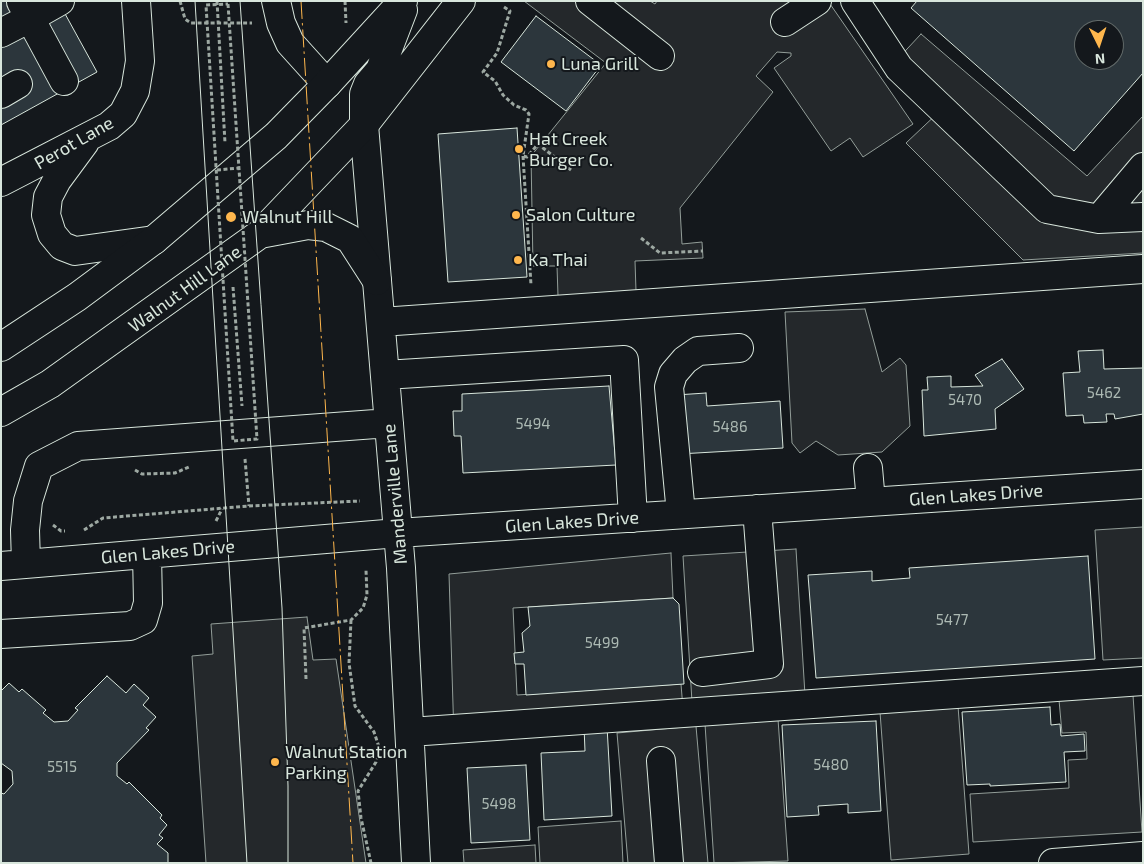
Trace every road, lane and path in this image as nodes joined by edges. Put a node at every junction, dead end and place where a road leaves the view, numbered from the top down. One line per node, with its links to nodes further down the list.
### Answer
1 (60, 1): 12 (street)
2 (136, 1): 21 (street, Perot Lane)
3 (180, 1): 13 (path)
4 (217, 1): 13 (path)
5 (276, 1): 16 (street)
6 (405, 1): 19 (street); 20 (street, Manderville Lane)
7 (461, 1): 20 (street, Walnut Hill Lane)
8 (590, 1): 17 (street)
9 (817, 1): 14 (street)
10 (855, 1): 32 (street)
11 (504, 7): 23 (path)
12 (25, 9): 15 (street); 18 (street)
13 (218, 22): 16 (path); 22 (path)
14 (785, 22)
15 (1, 33)
16 (290, 43): 19 (street)
17 (660, 56)
18 (64, 81)
19 (328, 84): 35 (street)
20 (364, 125): 33 (street, Walnut Hill Lane); 38 (street, Manderville Lane)
21 (88, 137): 30 (street, Perot Lane); 35 (street)
22 (226, 151)
23 (523, 156): 29 (path); 40 (path)
24 (226, 160): 27 (path)
25 (239, 168): 27 (path, bridge); 28 (path, bridge); 28 (path, bridge)
26 (1143, 168): 32 (street)
27 (227, 169): 28 (path, bridge)
28 (217, 170)
29 (571, 170)
30 (1, 182)
31 (1143, 216): 32 (street)
32 (1099, 219)
33 (260, 234): 38 (street); 46 (street, Walnut Hill Lane)
34 (641, 238): 36 (path)
35 (154, 240): 43 (street)
36 (703, 251)
37 (1143, 269): 41 (street)
38 (378, 281): 41 (street, Manderville Lane)
39 (233, 282): 42 (path)
40 (532, 288)
41 (381, 322): 45 (street, Manderville Lane)
42 (237, 342)
43 (1, 347)
44 (739, 348): 55 (street)
45 (385, 375): 47 (street, Manderville Lane); 56 (street)
46 (1, 412)
47 (389, 423): 60 (street, Manderville Lane); 62 (street)
48 (198, 463): 50 (path)
49 (868, 468): 53 (street)
50 (134, 469)
51 (1143, 484): 53 (street, Glen Lakes Drive)
52 (360, 502): 59 (path)
53 (871, 502): 54 (street, Glen Lakes Drive)
54 (757, 510): 55 (street, Glen Lakes Drive); 66 (street)
55 (680, 514): 56 (street, Glen Lakes Drive)
56 (634, 518): 60 (street, Glen Lakes Drive)
57 (48, 521): 58 (path)
58 (70, 531)
59 (80, 531)
60 (398, 533): 61 (street, Glen Lakes Drive); 69 (street, Manderville Lane)
61 (146, 554): 62 (street, Glen Lakes Drive); 65 (street)
62 (14, 565)
63 (366, 570): 64 (path)
64 (351, 620): 67 (path); 72 (path)
65 (1, 634)
66 (702, 672)
67 (306, 679)
68 (1143, 681): 69 (street)
69 (410, 732): 73 (street, Manderville Lane)
70 (661, 762): 74 (street)
71 (1143, 856): 75 (street)
72 (371, 863)
73 (416, 863)
74 (669, 863)
75 (1053, 863)

